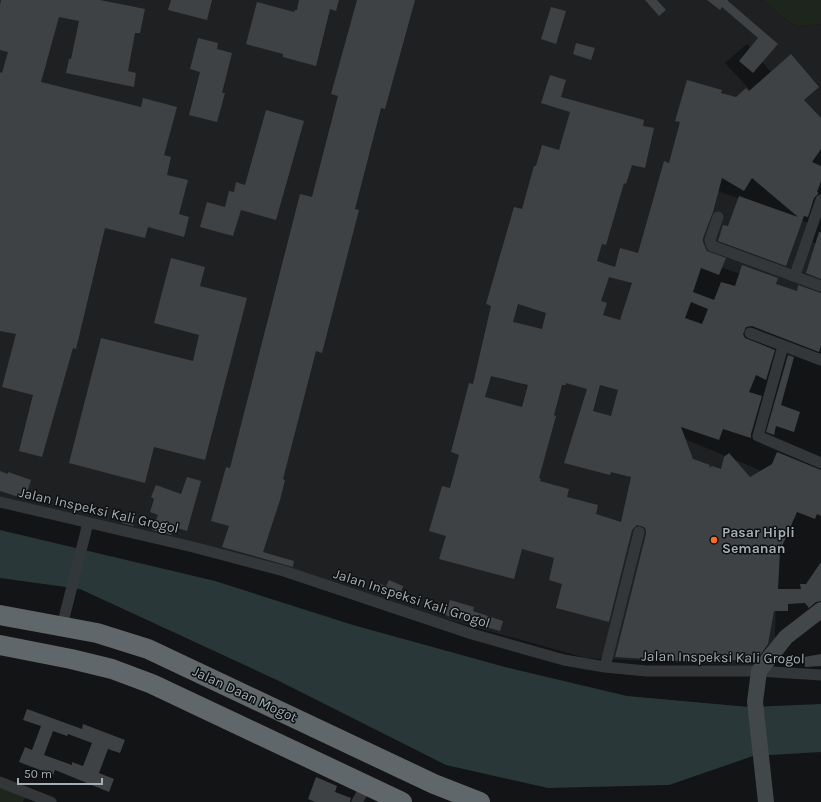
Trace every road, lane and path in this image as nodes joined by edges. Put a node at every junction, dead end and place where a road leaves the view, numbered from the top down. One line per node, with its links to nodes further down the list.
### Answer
1 (821, 200): 3 (street)
2 (718, 217): 3 (street)
3 (794, 275): 4 (street)
4 (821, 286)
5 (750, 333): 6 (street)
6 (783, 346): 7 (street); 8 (street)
7 (821, 360)
8 (821, 463)
9 (0, 502): 10 (street, Jalan Inspeksi Kali Grogol)
10 (87, 526): 14 (street); 16 (street, Jalan Inspeksi Kali Grogol)
11 (639, 532): 16 (street)
12 (821, 610): 17 (street)
13 (0, 615): 14 (highway, Jalan Daan Mogot)
14 (63, 622): 23 (highway, Jalan Daan Mogot)
15 (0, 645): 20 (highway)
16 (605, 667): 17 (street, Jalan Inspeksi Kali Grogol)
17 (759, 671): 18 (street, Jalan Inspeksi Kali Grogol); 24 (street)
18 (821, 675)
19 (0, 782): 21 (street)
20 (362, 794): 22 (highway)
21 (51, 802)
22 (402, 802)
23 (480, 802)
24 (766, 802)

